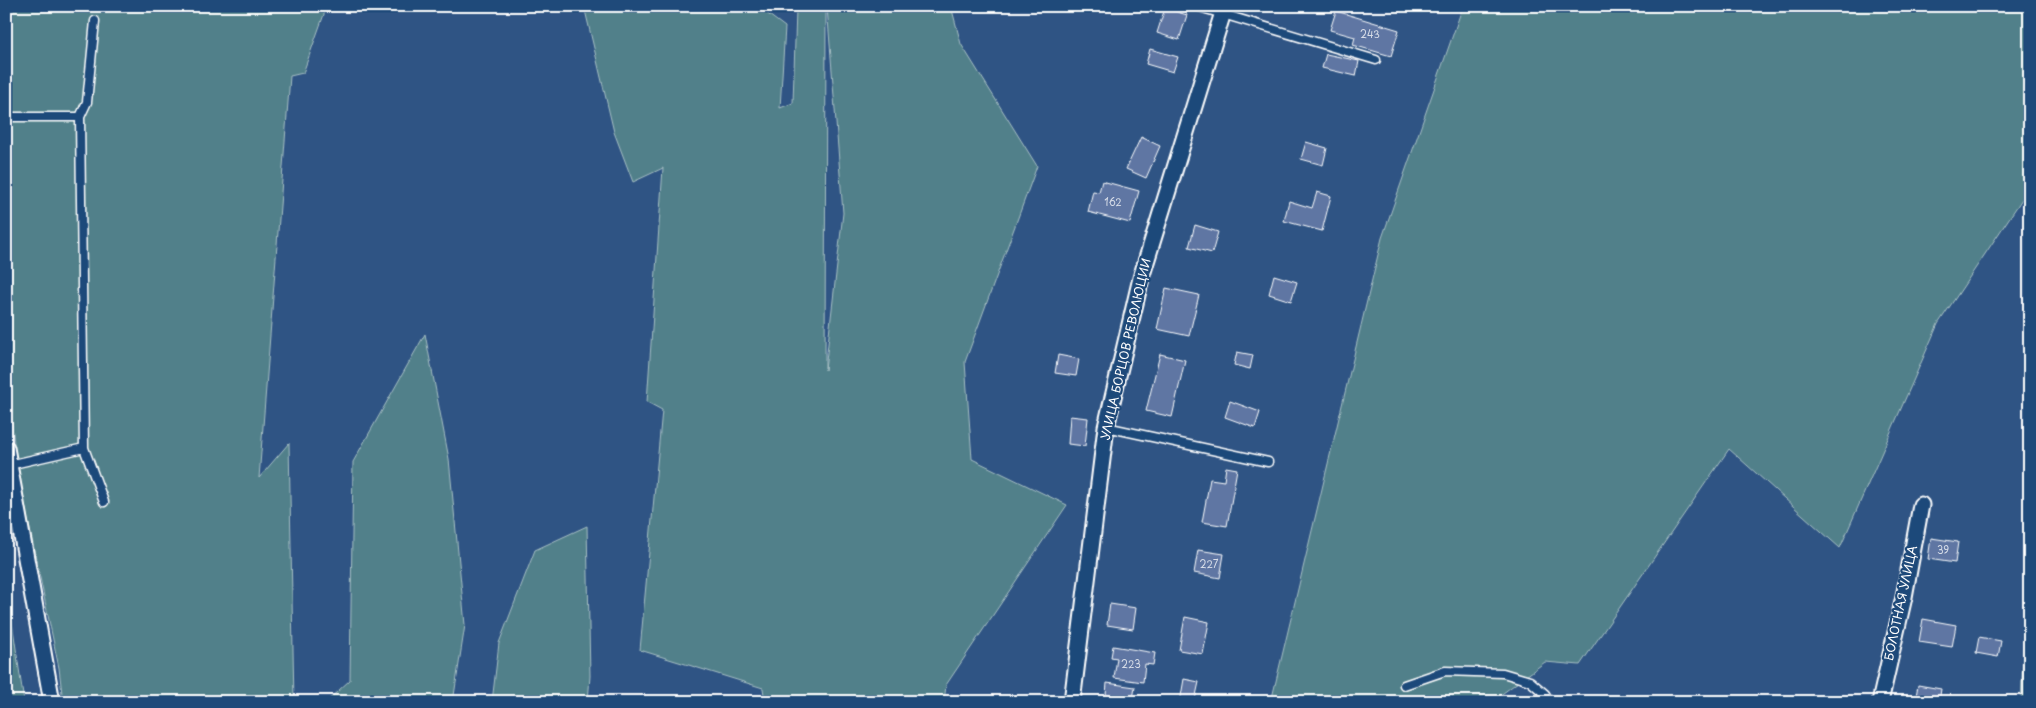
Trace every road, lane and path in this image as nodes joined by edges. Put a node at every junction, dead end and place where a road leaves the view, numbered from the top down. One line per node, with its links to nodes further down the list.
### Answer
1 (1196, 6): 2 (lane)
2 (1224, 10): 4 (lane); 7 (street, УЛИЦА БОРЦОВ РЕВОЛЮЦИИ)
3 (96, 21): 6 (lane)
4 (1376, 60)
5 (6, 117): 6 (lane)
6 (80, 117): 9 (lane)
7 (1106, 427): 10 (lane); 16 (street, УЛИЦА БОРЦОВ РЕВОЛЮЦИИ)
8 (6, 448): 11 (street)
9 (84, 448): 11 (lane); 12 (lane)
10 (1268, 462)
11 (9, 465): 15 (street)
12 (104, 502)
13 (1921, 505): 18 (street, БОЛОТНАЯ УЛИЦА)
14 (1404, 685): 17 (lane)
15 (52, 702)
16 (1072, 702)
17 (1550, 702)
18 (1880, 702)

